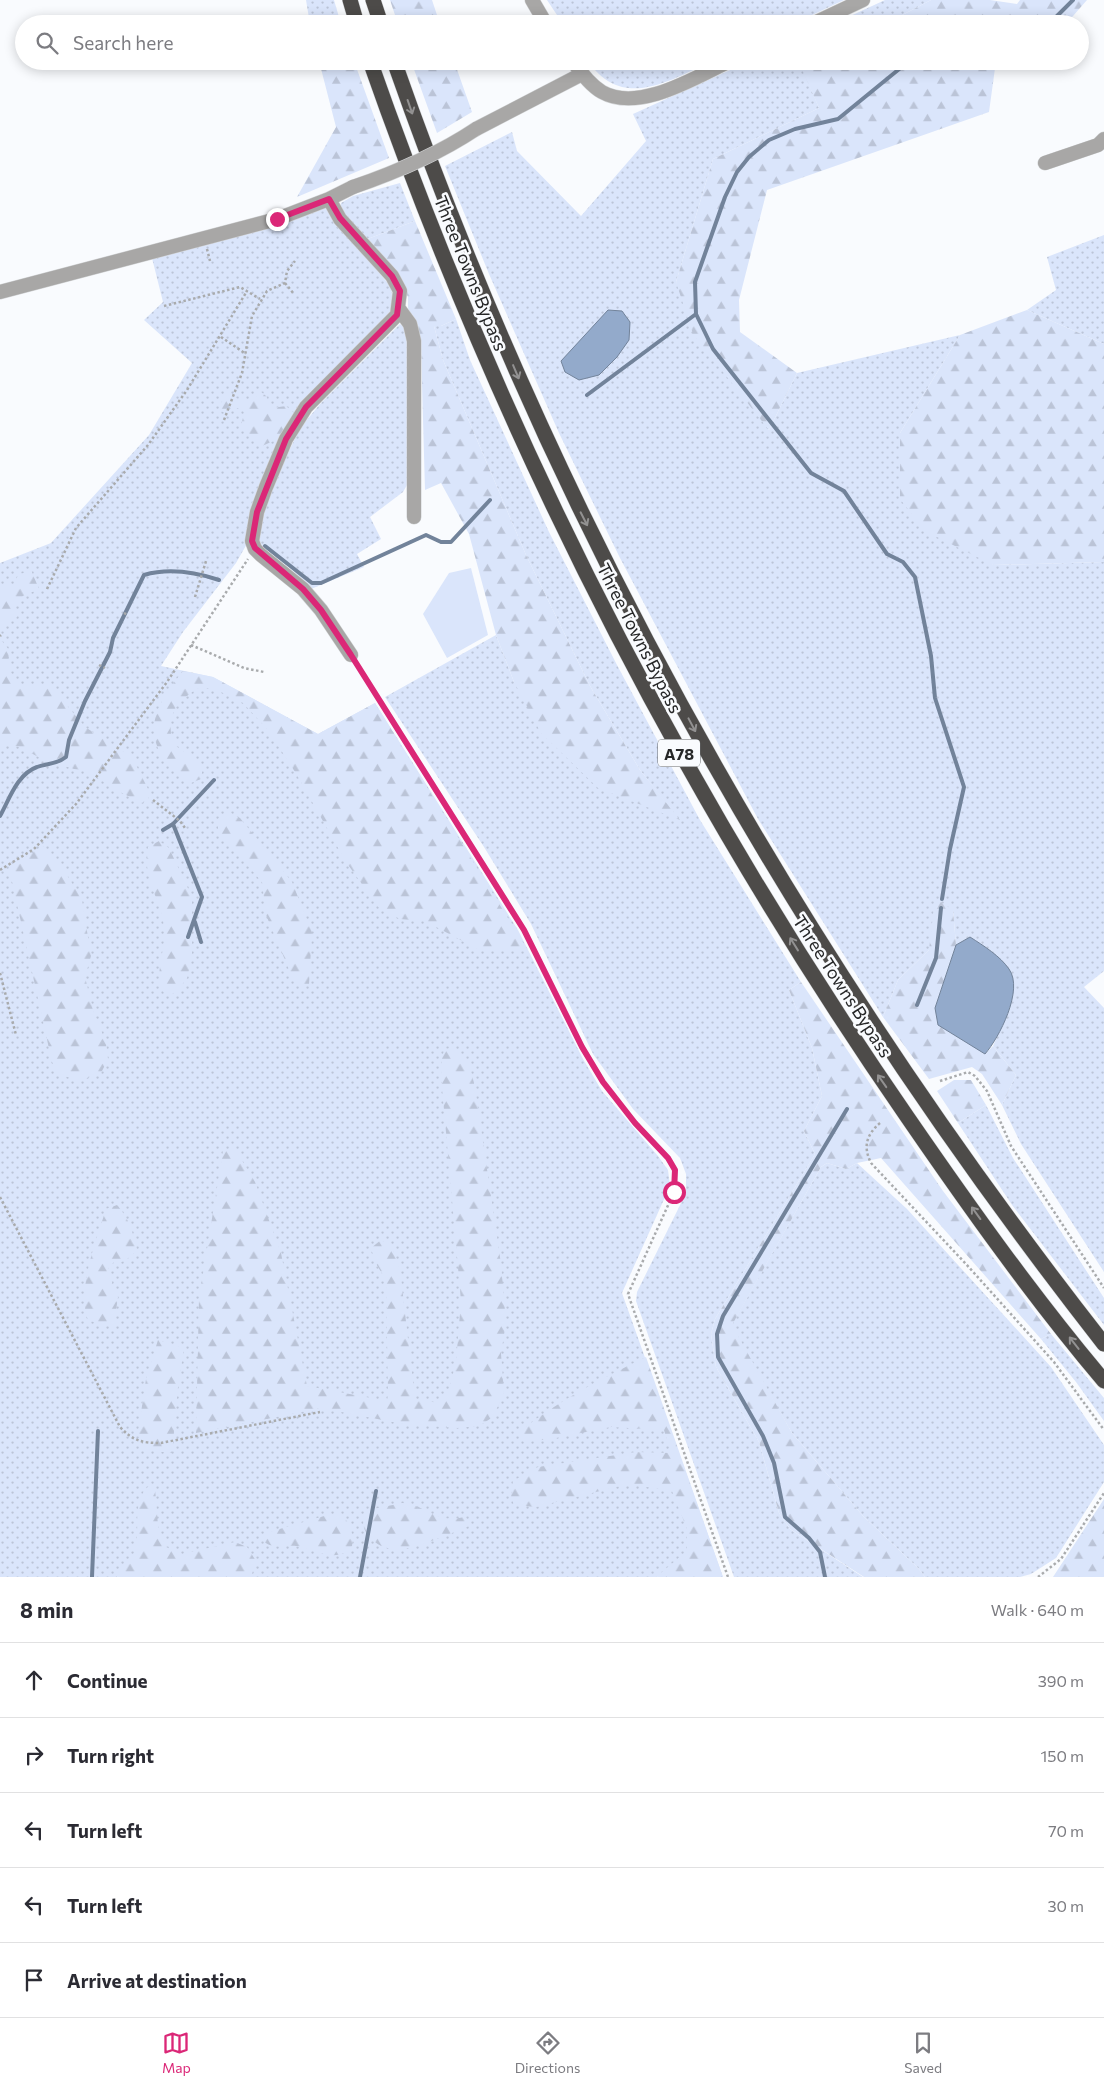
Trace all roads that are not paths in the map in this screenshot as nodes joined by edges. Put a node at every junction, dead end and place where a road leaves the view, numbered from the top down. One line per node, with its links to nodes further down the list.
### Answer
1 (350, 0): 5 (highway)
2 (373, 0): 6 (highway)
3 (532, 0): 7 (street)
4 (863, 0): 8 (street)
5 (354, 15)
6 (378, 15)
7 (541, 15)
8 (831, 15)
9 (373, 70): 22 (highway, Three Towns Bypass / A78, one-way to 9)
10 (397, 70): 21 (highway, Three Towns Bypass / A78, one-way to 21)
11 (579, 70): 13 (street)
12 (711, 70): 13 (street)
13 (582, 74): 16 (street, bridge)
14 (1104, 139): 15 (street)
15 (1045, 163)
16 (329, 199): 17 (street); 18 (street)
17 (0, 292)
18 (399, 309): 19 (street); 20 (street)
19 (414, 517)
20 (351, 655)
21 (1104, 1344)
22 (1104, 1381)

